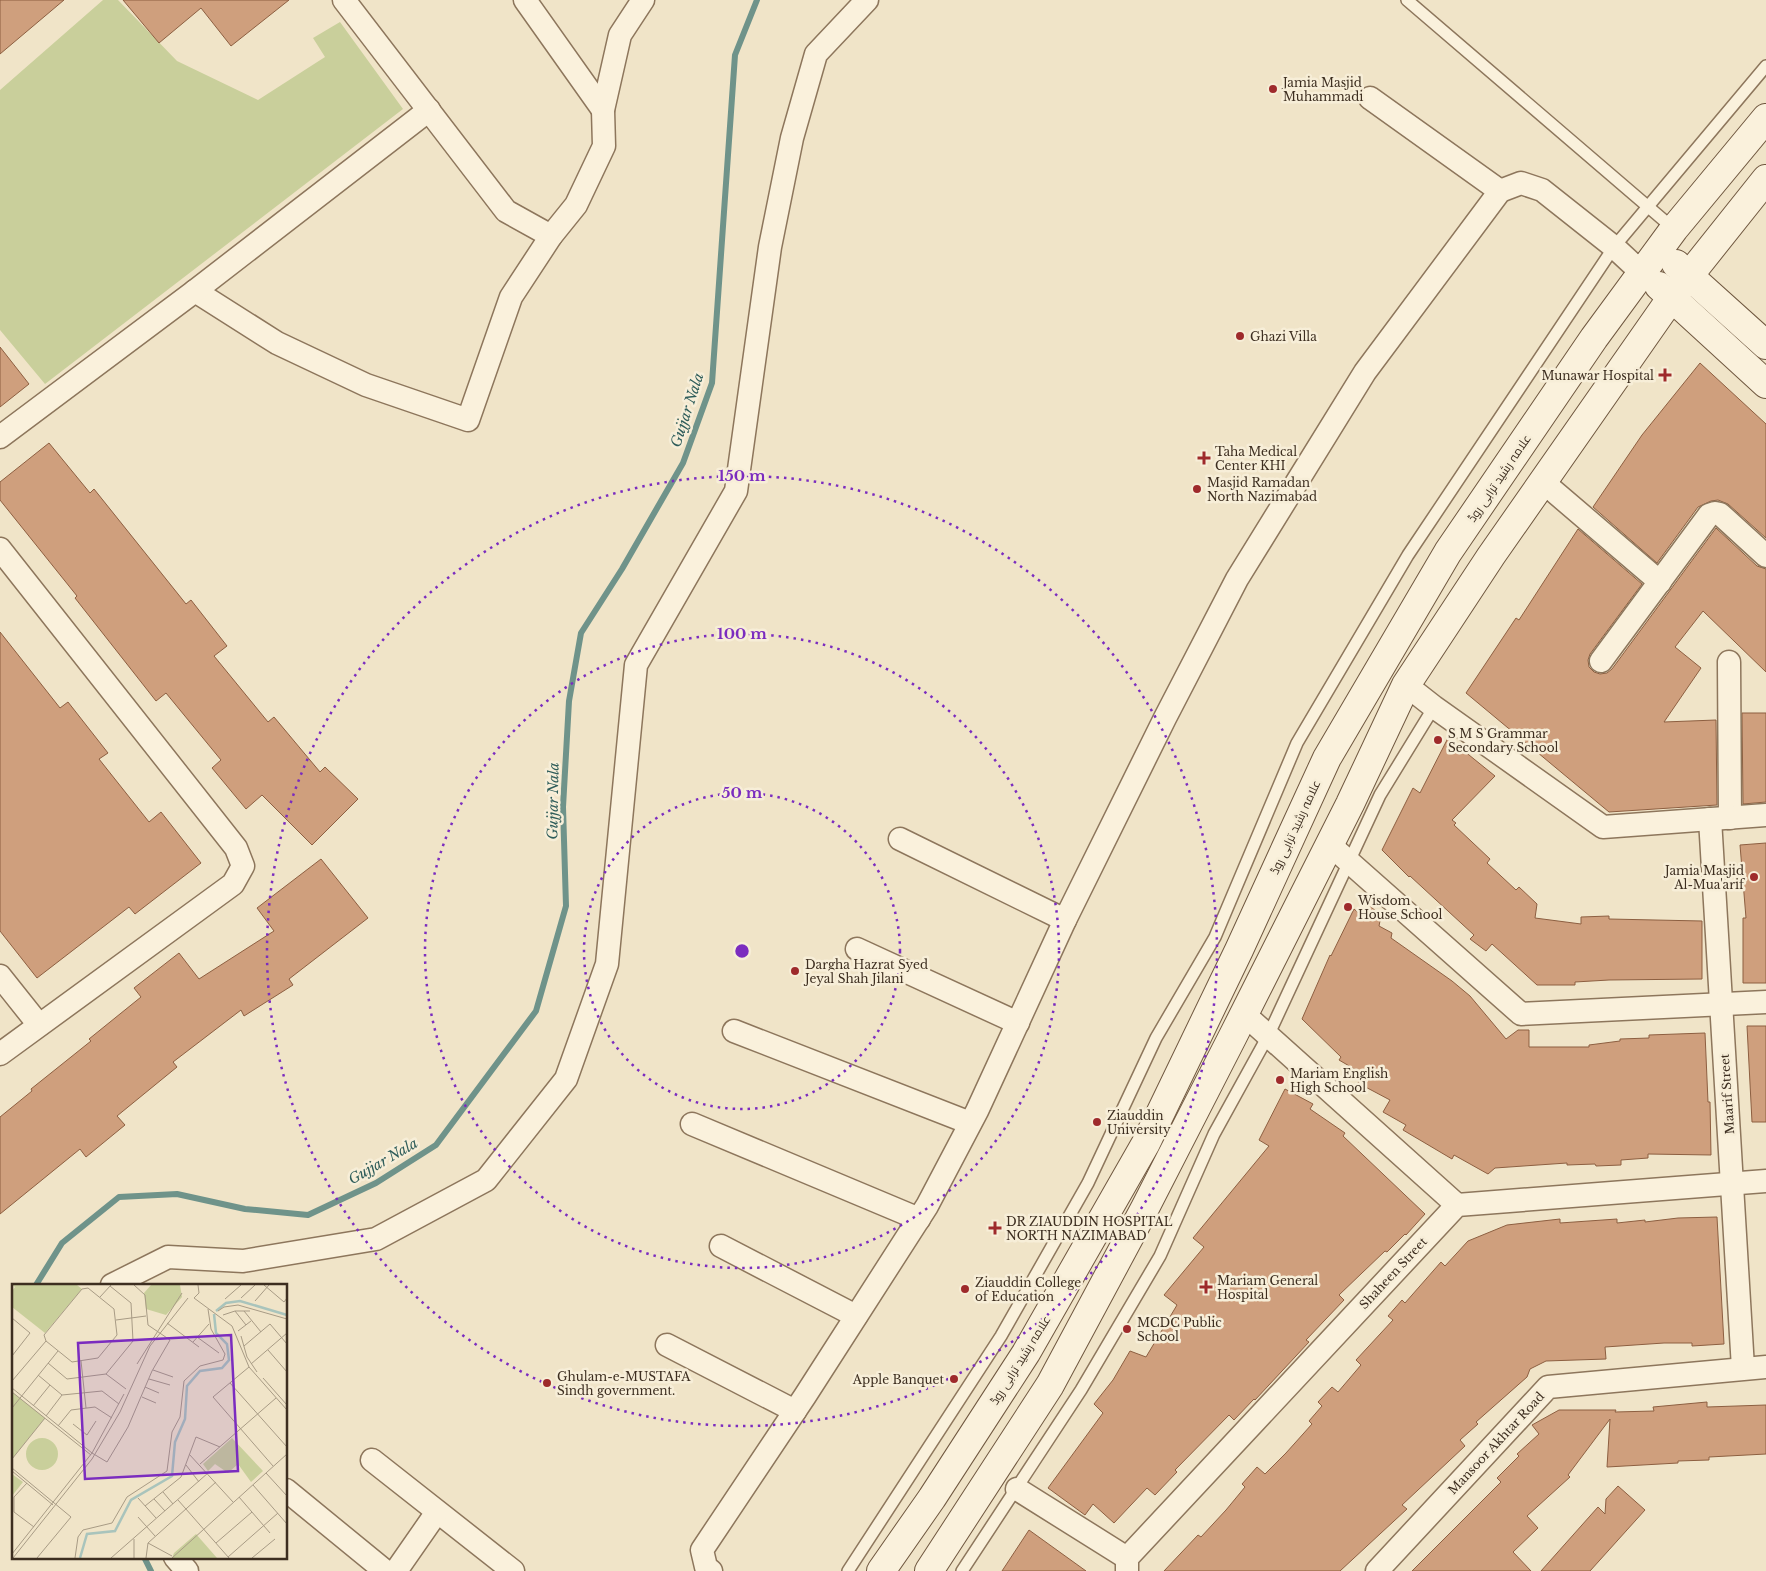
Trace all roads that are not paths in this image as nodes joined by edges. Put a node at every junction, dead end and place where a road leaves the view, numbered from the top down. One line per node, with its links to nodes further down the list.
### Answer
1 (344, 0): 8 (street)
2 (525, 0): 9 (street)
3 (643, 0): 9 (street)
4 (867, 0): 54 (street)
5 (1407, 0): 13 (lane)
6 (1766, 66): 13 (lane)
7 (1370, 98): 12 (street)
8 (429, 110): 14 (street); 19 (street)
9 (603, 110): 14 (street)
10 (1766, 118): 15 (main road, علامہ رشید ترابی روڈ)
11 (1766, 179): 18 (main road)
12 (1500, 191): 16 (street); 36 (street)
13 (1648, 207): 15 (lane); 16 (lane)
14 (551, 236): 19 (street)
15 (1666, 240): 17 (main road, علامہ رشید ترابی روڈ); 18 (main road)
16 (1614, 247): 17 (street); 71 (lane)
17 (1642, 273): 20 (main road); 72 (main road, علامہ رشید ترابی روڈ)
18 (1689, 275): 20 (main road); 21 (main road)
19 (195, 291): 23 (street)
20 (1672, 297): 22 (main road); 24 (main road)
21 (1766, 345)
22 (1766, 384)
23 (0, 437)
24 (1543, 482): 27 (street); 30 (main road)
25 (0, 549): 43 (street)
26 (1766, 556): 27 (street)
27 (1660, 582): 28 (street)
28 (1600, 661)
29 (1729, 662): 33 (street, Maarif Street)
30 (1406, 685): 31 (street); 35 (main road)
31 (1434, 707): 33 (street); 35 (lane)
32 (1766, 816): 33 (street)
33 (1720, 819): 40 (street, Maarif Street)
34 (900, 839): 36 (street)
35 (1340, 852): 40 (street); 41 (main road); 45 (lane)
36 (1065, 920): 42 (street)
37 (857, 948): 42 (street)
38 (0, 976): 43 (street)
39 (1766, 1002): 40 (street)
40 (1721, 1005): 50 (street, Maarif Street)
41 (1244, 1014): 45 (street); 73 (main road)
42 (1018, 1023): 47 (street)
43 (39, 1025): 46 (street)
44 (734, 1031): 47 (street)
45 (1268, 1036): 51 (street); 61 (lane)
46 (0, 1054)
47 (970, 1123): 52 (street)
48 (692, 1124): 52 (street)
49 (1766, 1181): 50 (street)
50 (1733, 1184): 51 (street); 58 (street, Maarif Street)
51 (1457, 1205): 65 (street, Shaheen Street)
52 (919, 1219): 55 (street)
53 (721, 1246): 55 (street)
54 (114, 1284)
55 (856, 1316): 59 (street)
56 (667, 1345): 59 (street)
57 (1766, 1367): 58 (street, Mansoor Akhtar Road)
58 (1743, 1368): 75 (street, Mansoor Akhtar Road)
59 (795, 1411): 70 (street)
60 (372, 1460): 63 (street)
61 (1016, 1489): 65 (street); 74 (lane)
62 (288, 1492): 67 (street)
63 (437, 1512): 68 (street); 69 (street)
64 (176, 1558): 66 (street)
65 (1127, 1565)
66 (187, 1571)
67 (385, 1571)
68 (396, 1571)
69 (513, 1571)
70 (712, 1571)
71 (848, 1571)
72 (880, 1571)
73 (929, 1571)
74 (962, 1571)
75 (1376, 1571)

